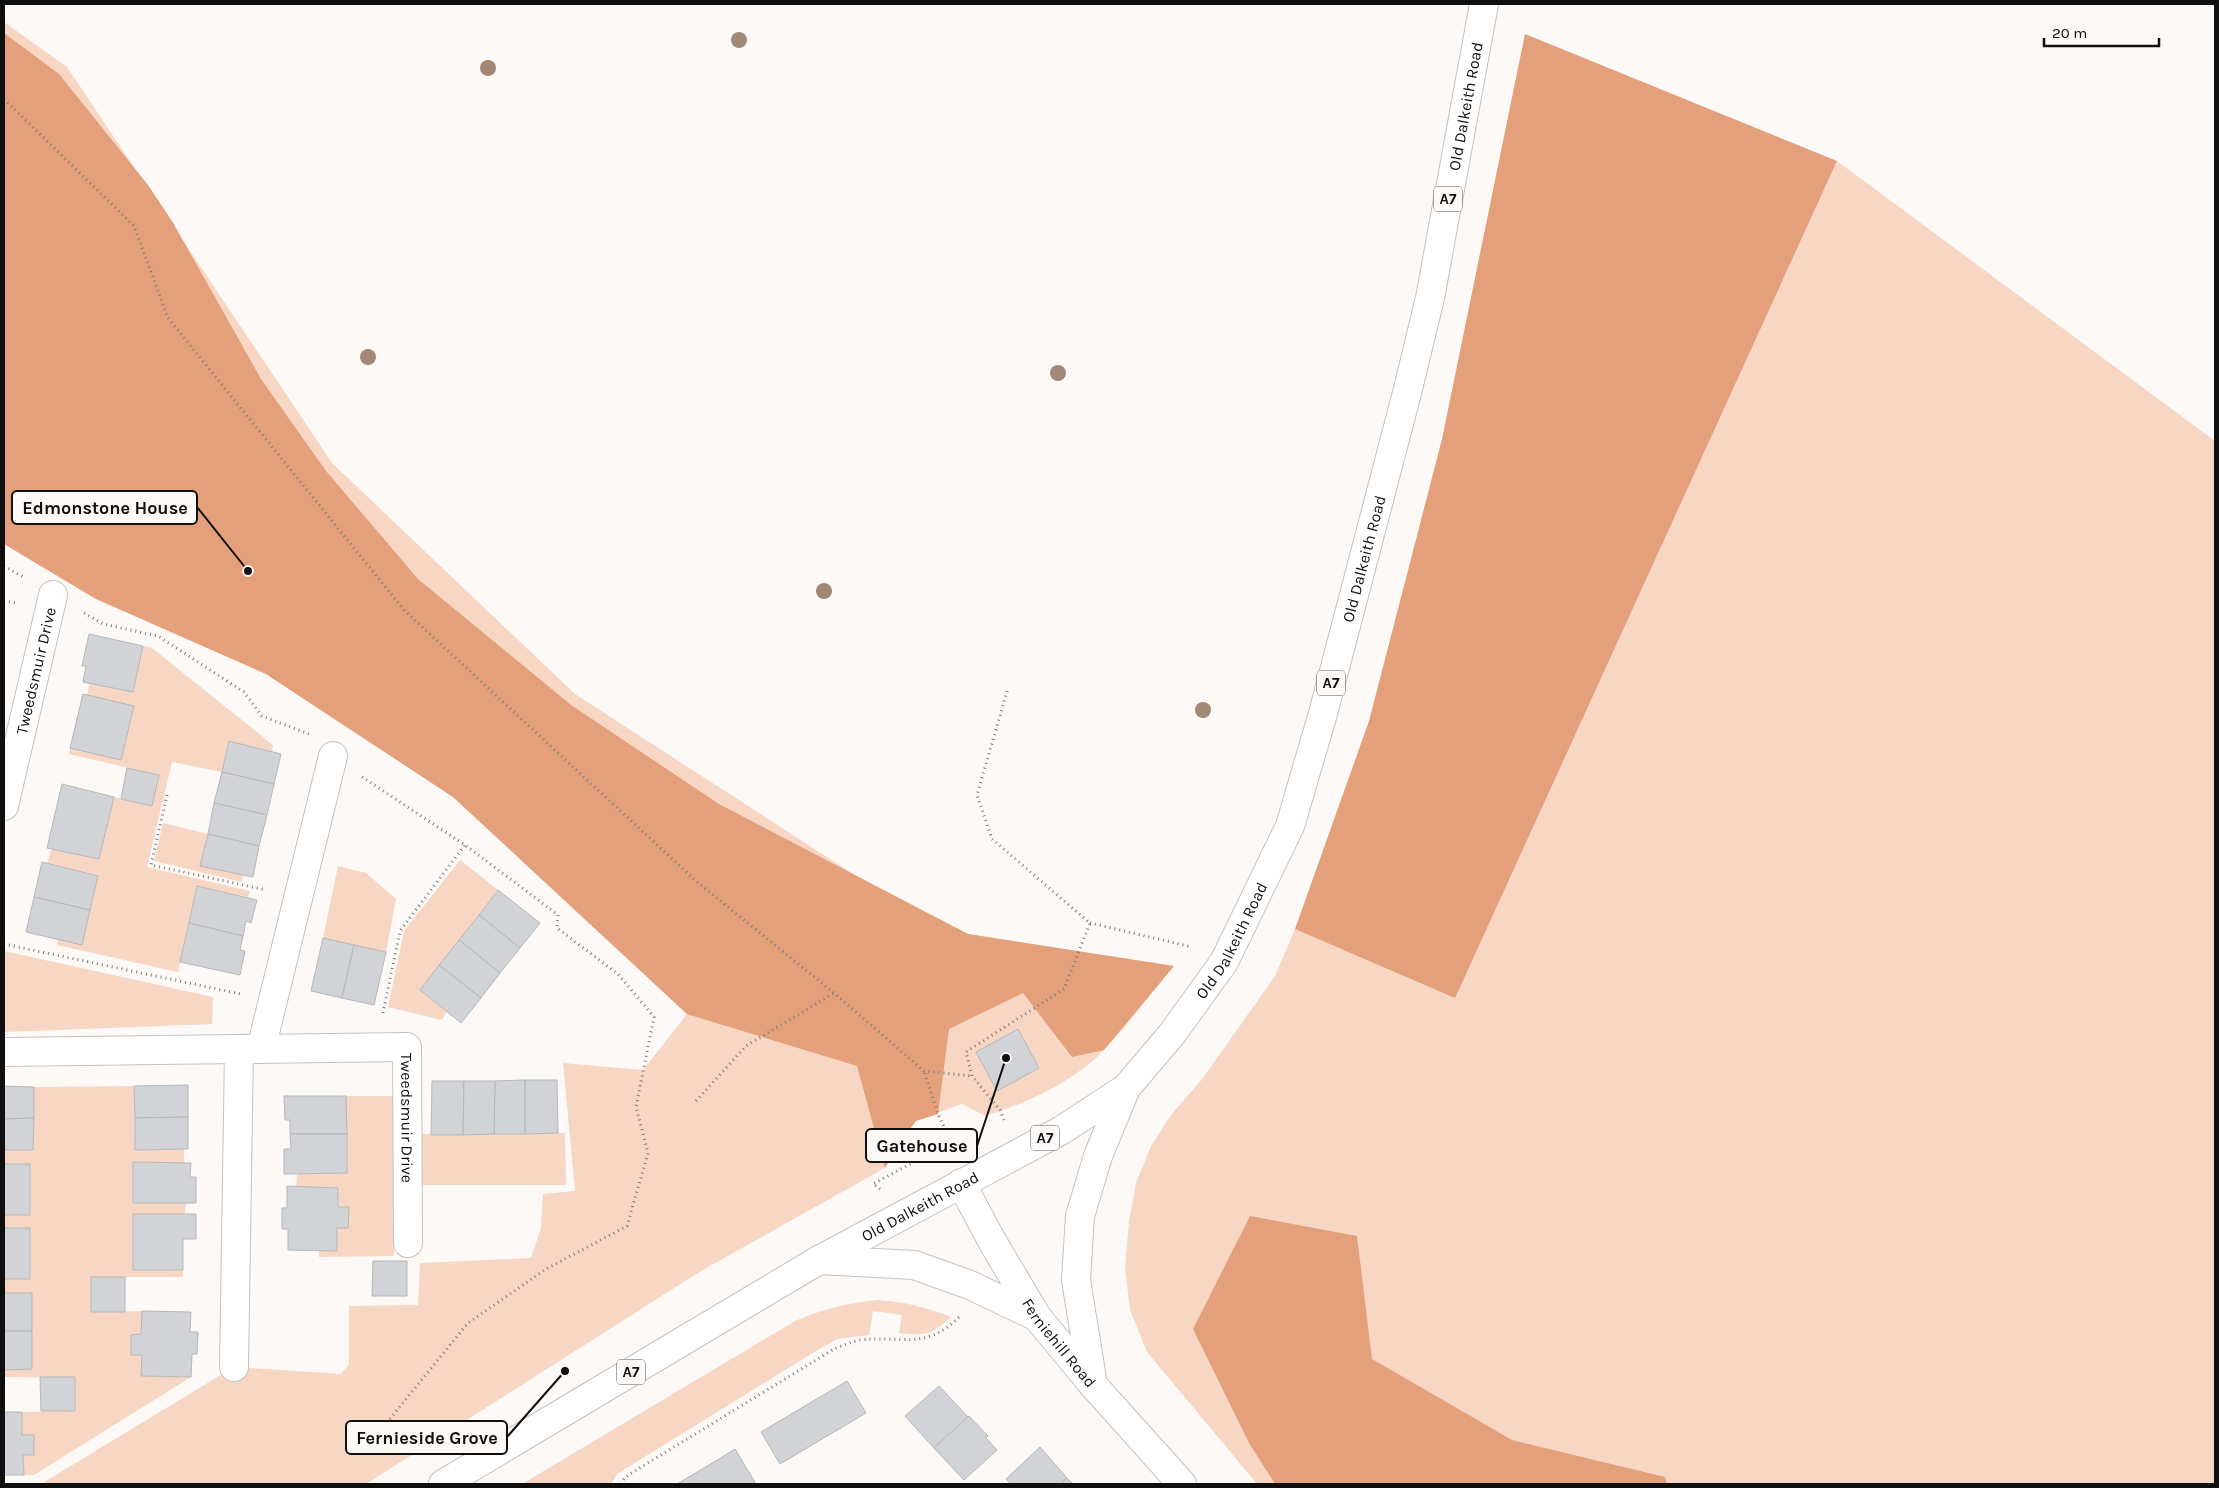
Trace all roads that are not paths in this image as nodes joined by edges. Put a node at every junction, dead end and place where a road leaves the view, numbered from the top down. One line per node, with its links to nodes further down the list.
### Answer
1 (1484, 4): 7 (main road, Old Dalkeith Road / A7)
2 (54, 595): 4 (main road, Tweedsmuir Drive)
3 (333, 756): 5 (main road)
4 (4, 806)
5 (250, 1049): 6 (main road, Tweedsmuir Drive); 9 (main road, Tweedsmuir Drive); 12 (main road)
6 (4, 1052)
7 (1126, 1088): 8 (main road, Old Dalkeith Road / A7); 13 (main road)
8 (961, 1183): 10 (main road, Old Dalkeith Road / A7); 11 (main road, Ferniehill Road)
9 (408, 1243)
10 (819, 1260): 11 (main road); 14 (main road, Old Dalkeith Road / A7)
11 (1037, 1317): 13 (main road, Ferniehill Road)
12 (234, 1367)
13 (1094, 1386): 15 (main road, Ferniehill Road)
14 (443, 1484)
15 (1182, 1484)

